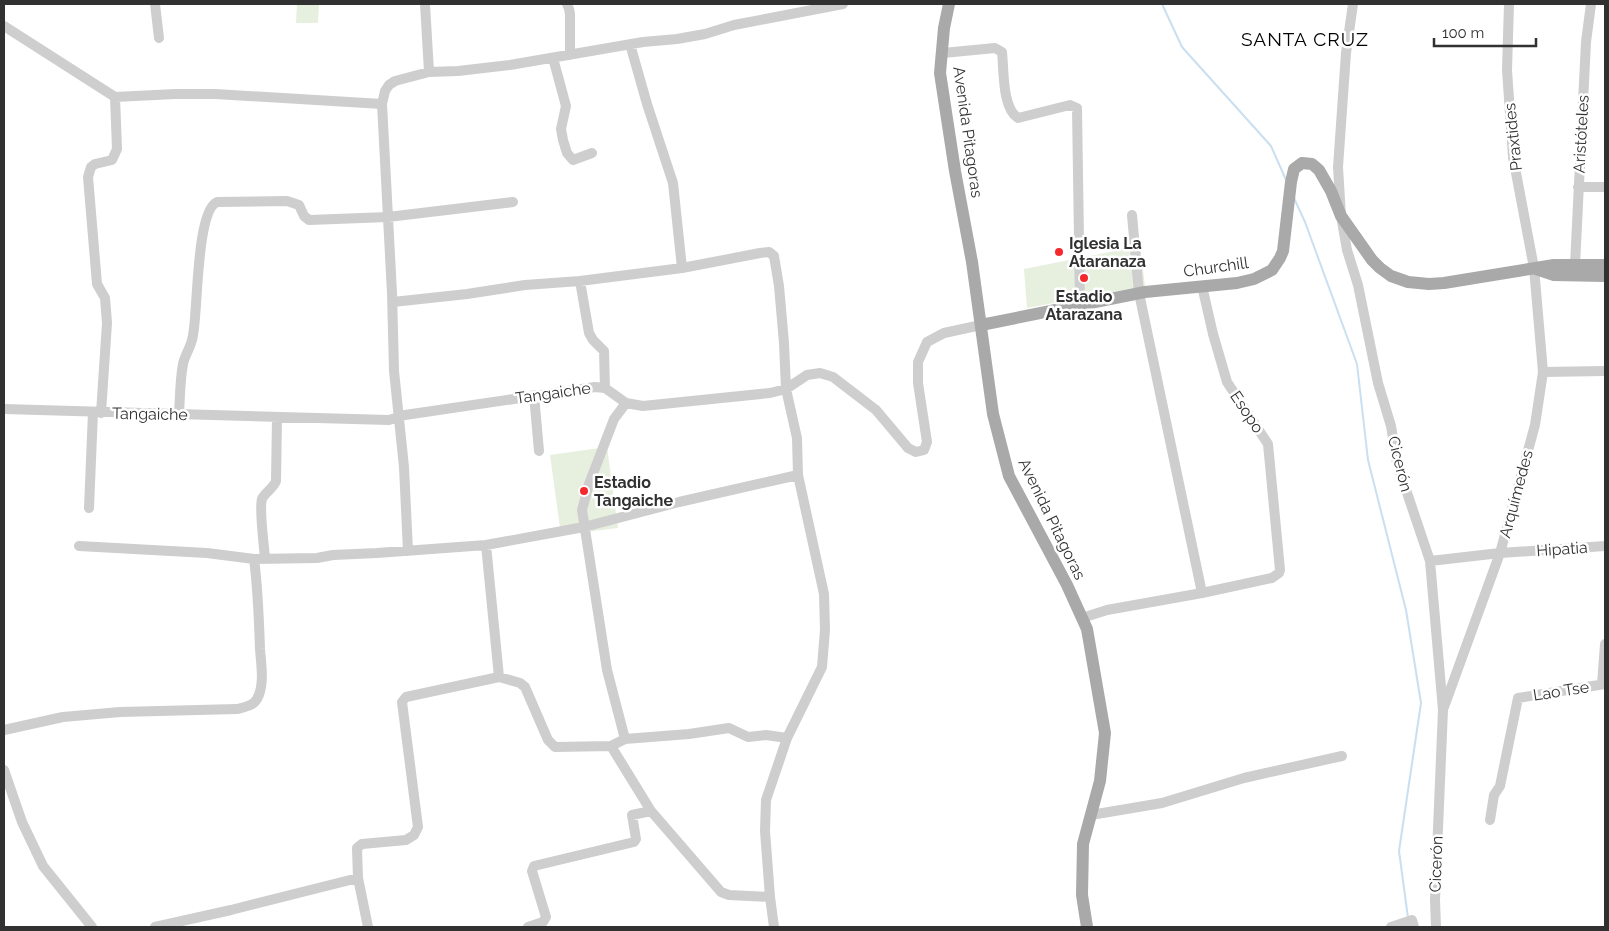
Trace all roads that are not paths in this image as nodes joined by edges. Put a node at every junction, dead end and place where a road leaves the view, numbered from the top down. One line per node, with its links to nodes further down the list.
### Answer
1 (155, 4): 10 (street)
2 (425, 4): 15 (street)
3 (567, 4): 13 (street)
4 (843, 4): 11 (street)
5 (949, 4): 12 (main road, Avenida Pitagoras)
6 (1353, 4): 23 (street, Cicerón)
7 (1509, 4): 28 (street, Praxtides)
8 (1591, 4): 19 (street, Aristóteles)
9 (4, 26): 16 (street)
10 (159, 38)
11 (630, 44): 13 (street); 27 (street)
12 (943, 52): 34 (street); 35 (main road, Avenida Pitagoras)
13 (570, 55): 14 (street)
14 (553, 58): 15 (street); 18 (street)
15 (430, 72): 17 (street)
16 (115, 98): 17 (street); 43 (street)
17 (382, 104): 24 (street)
18 (592, 153)
19 (1578, 186): 20 (street); 25 (street, Aristóteles)
20 (1605, 187)
21 (513, 202): 24 (street)
22 (1132, 215): 32 (street)
23 (1341, 216): 28 (main road); 31 (main road, Churchill); 58 (street, Cicerón)
24 (388, 217): 33 (street); 44 (street)
25 (1575, 265): 26 (main road); 28 (main road)
26 (1605, 265)
27 (682, 268): 30 (street); 39 (street)
28 (1534, 268): 29 (main road); 37 (street, Arquímedes)
29 (1605, 276)
30 (580, 281): 33 (street); 38 (street)
31 (1202, 286): 32 (main road, Churchill); 59 (street, Esopo)
32 (1139, 293): 34 (main road, Churchill); 59 (street)
33 (393, 302): 46 (street)
34 (1080, 305): 35 (main road, Churchill)
35 (981, 325): 39 (street); 60 (main road, Avenida Pitagoras)
36 (1605, 371): 37 (street)
37 (1543, 372): 55 (street, Arquímedes)
38 (605, 388): 40 (street, Tangaiche); 41 (street, Tangaiche)
39 (786, 389): 41 (street); 48 (street)
40 (534, 396): 46 (street, Tangaiche); 47 (street)
41 (626, 403): 50 (street)
42 (4, 409): 43 (street, Tangaiche)
43 (97, 412): 44 (street, Tangaiche); 49 (street)
44 (180, 414): 45 (street, Tangaiche)
45 (277, 417): 46 (street, Tangaiche); 56 (street)
46 (400, 417): 54 (street)
47 (539, 451)
48 (798, 475): 50 (street); 66 (street)
49 (88, 508)
50 (584, 527): 51 (street); 67 (street)
51 (486, 545): 54 (street); 62 (street)
52 (79, 546): 57 (street)
53 (1605, 546): 55 (street, Hipatia)
54 (408, 551): 56 (street)
55 (1500, 553): 58 (street, Hipatia); 64 (street, Arquímedes)
56 (265, 558): 57 (street)
57 (254, 559): 65 (street)
58 (1430, 561): 64 (street, Cicerón)
59 (1202, 593): 60 (street)
60 (1082, 618): 72 (main road, Avenida Pitagoras)
61 (1605, 644): 63 (street)
62 (499, 677): 68 (street); 74 (street)
63 (1604, 684): 73 (street, Lao Tse)
64 (1443, 710): 84 (street, Cicerón)
65 (4, 730)
66 (787, 738): 67 (street); 75 (street)
67 (625, 739): 68 (street)
68 (611, 746): 71 (street)
69 (1342, 756): 72 (street)
70 (4, 770): 78 (street)
71 (651, 811): 75 (street); 81 (street)
72 (1091, 815): 83 (main road, Avenida Pitagoras)
73 (1490, 820)
74 (358, 878): 79 (street); 80 (street)
75 (770, 898): 82 (street)
76 (1413, 924): 77 (street)
77 (1396, 926)
78 (92, 927)
79 (155, 927)
80 (368, 927)
81 (528, 927)
82 (774, 927)
83 (1087, 927)
84 (1436, 927)

